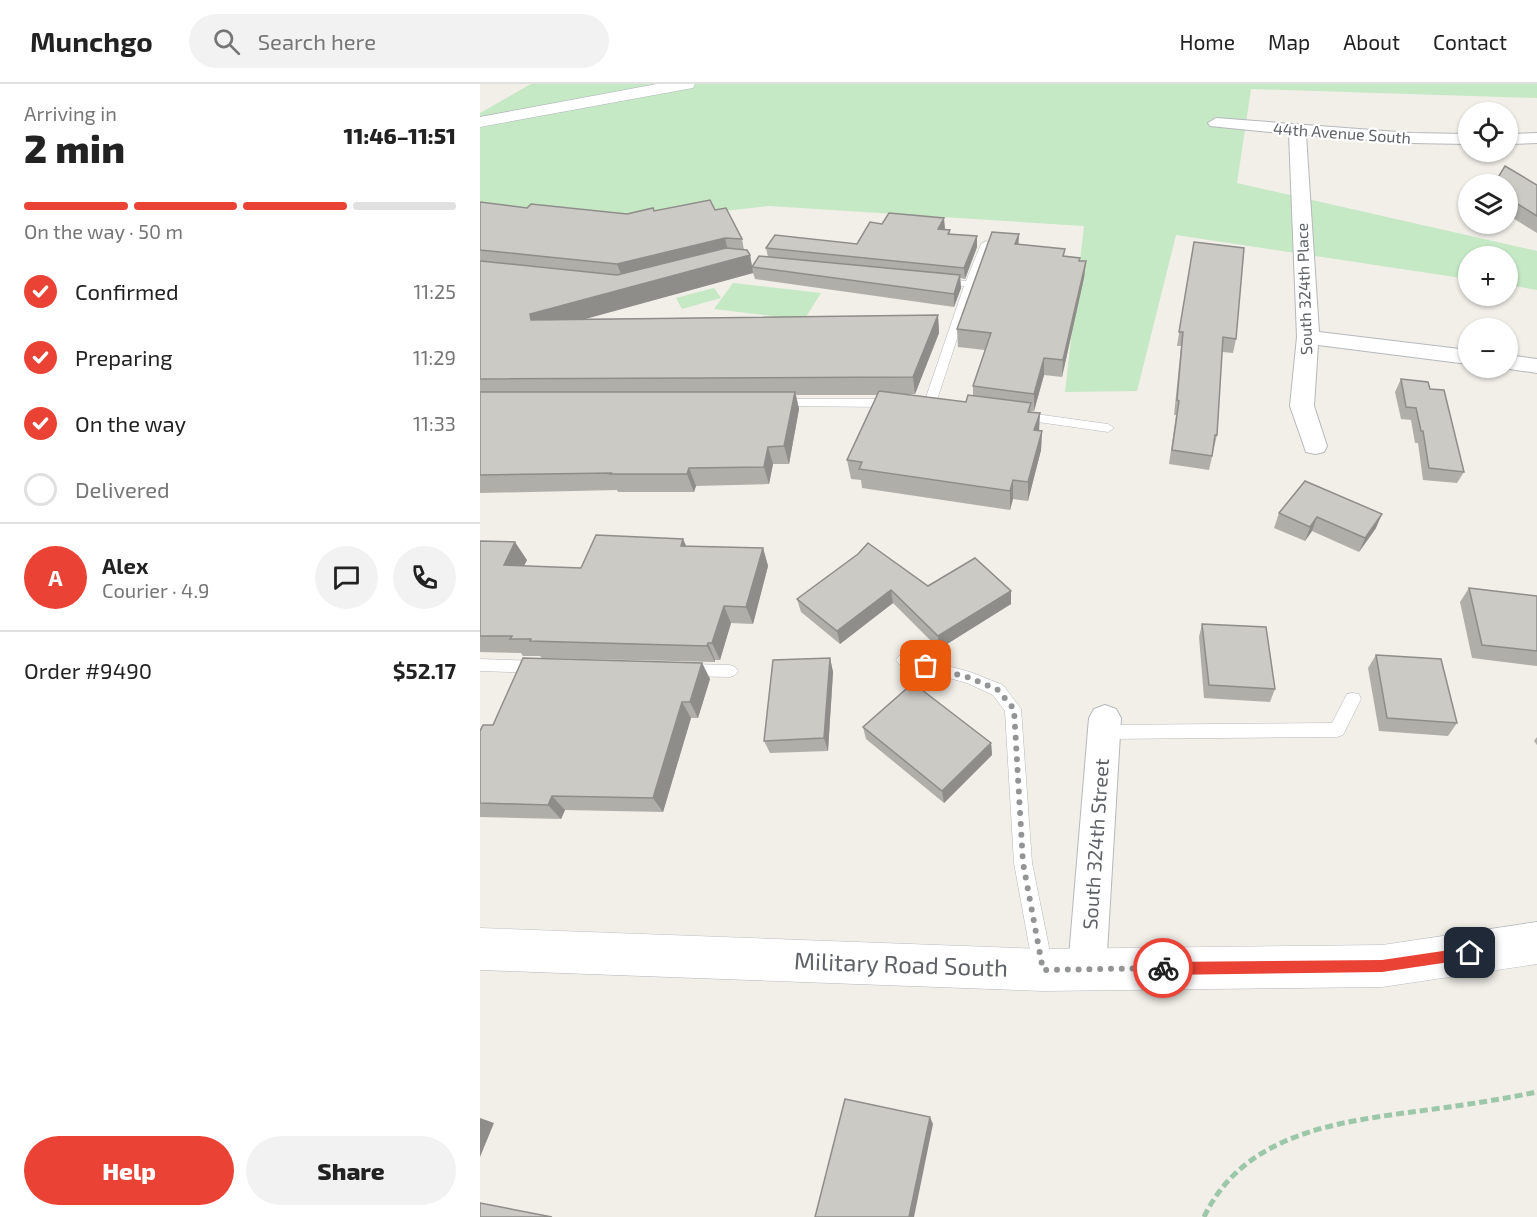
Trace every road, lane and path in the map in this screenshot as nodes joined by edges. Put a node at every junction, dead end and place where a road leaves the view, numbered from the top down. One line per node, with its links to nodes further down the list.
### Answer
1 (687, 84): 2 (main road)
2 (480, 122)
3 (1216, 123): 4 (street, 44th Avenue South)
4 (1297, 130): 5 (street, 44th Avenue South); 11 (street, South 324th Place)
5 (1458, 139)
6 (1522, 139): 7 (street)
7 (1537, 153)
8 (986, 244): 10 (lane)
9 (936, 280): 10 (lane)
10 (970, 284): 15 (lane)
11 (1308, 337): 12 (street); 18 (street, South 324th Place)
12 (1458, 356)
13 (1518, 363): 14 (street)
14 (1537, 366)
15 (764, 403)
16 (1013, 415): 17 (lane)
17 (1108, 428)
18 (1316, 446)
19 (904, 660): 29 (lane)
20 (480, 665): 21 (lane)
21 (552, 667)
22 (671, 670): 23 (lane)
23 (730, 671)
24 (1353, 699): 25 (lane)
25 (1105, 725): 28 (street, South 324th Street)
26 (1537, 943): 28 (main road, Military Road South)
27 (480, 950): 29 (main road, Military Road South)
28 (1087, 969): 29 (main road, Military Road South)
29 (1043, 970)
30 (1537, 1092): 31 (path)
31 (1204, 1217)

